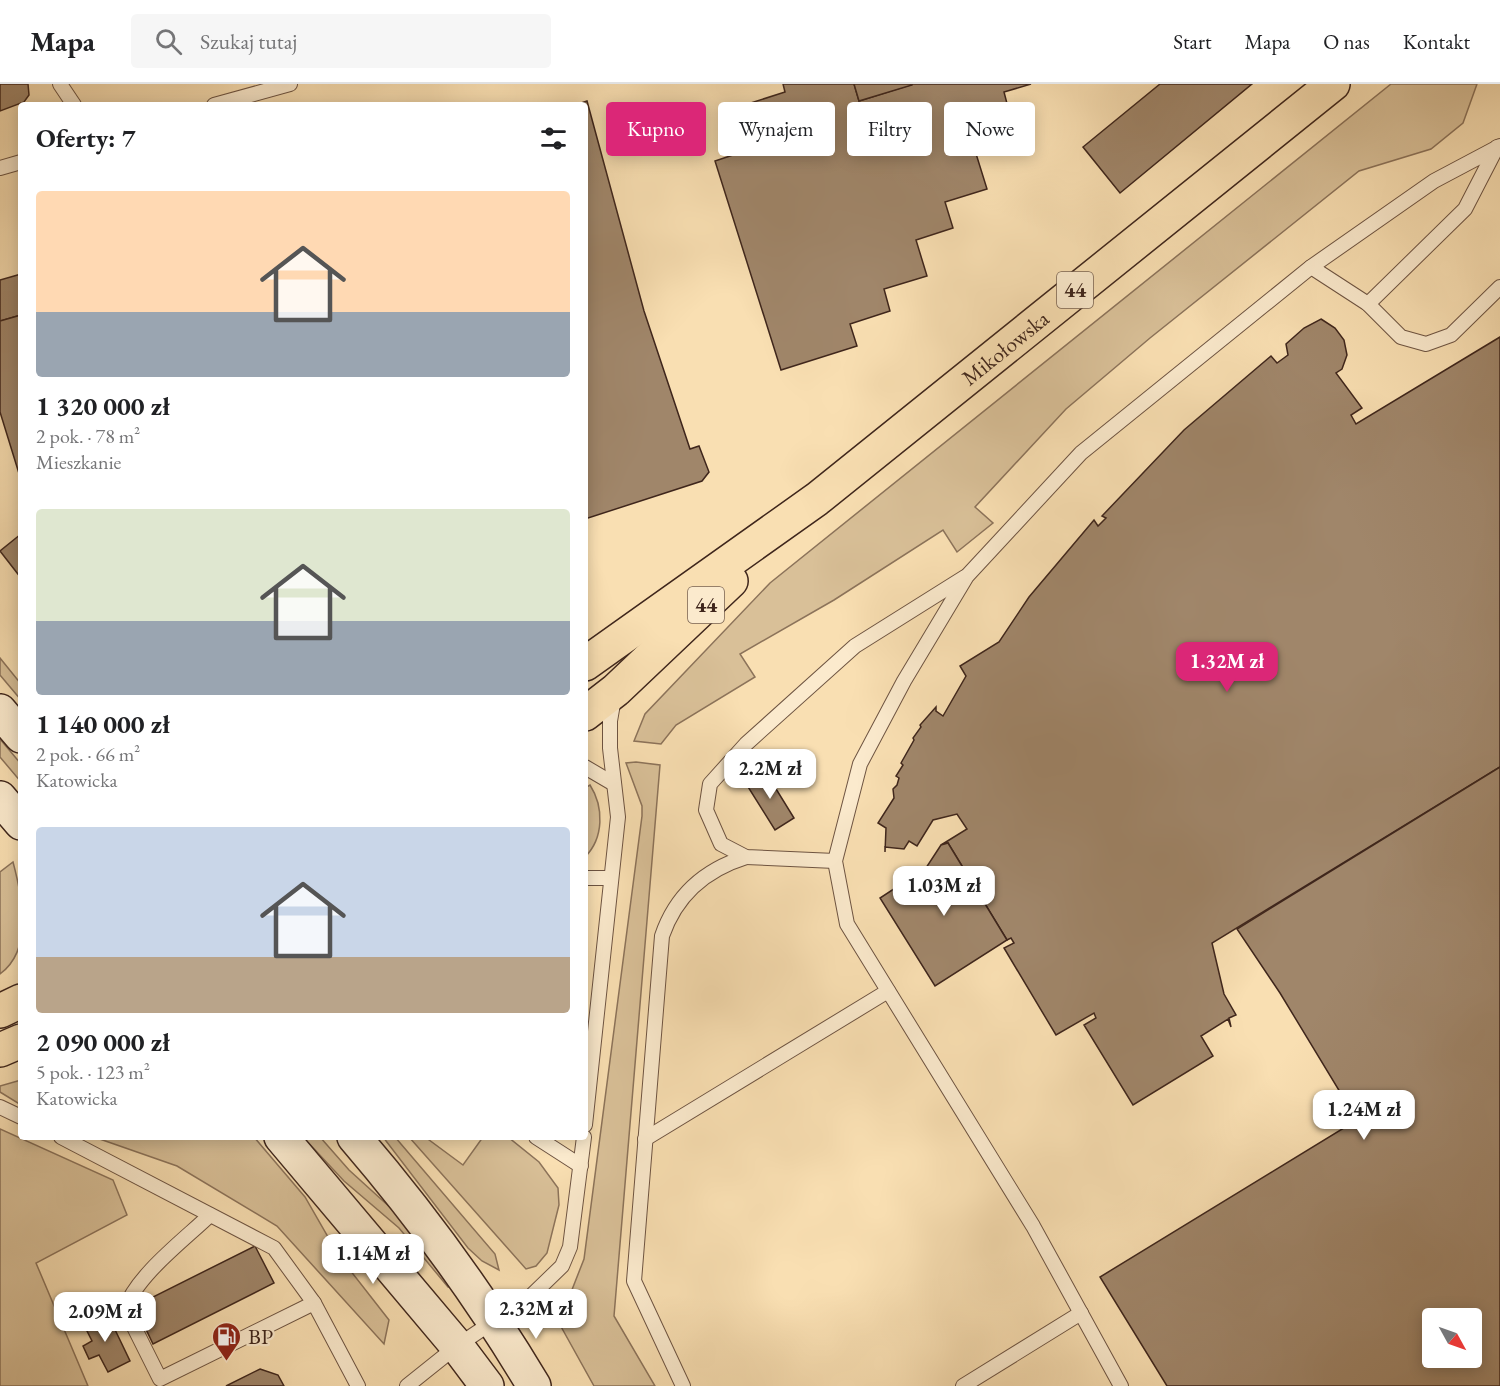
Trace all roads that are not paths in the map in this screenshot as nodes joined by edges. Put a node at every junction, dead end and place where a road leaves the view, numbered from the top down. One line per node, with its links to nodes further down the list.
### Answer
1 (60, 84): 4 (lane)
2 (290, 84): 5 (lane)
3 (1334, 84): 12 (main road, Mikołowska / 44)
4 (73, 102)
5 (225, 102)
6 (1498, 147): 9 (lane); 11 (lane)
7 (18, 163): 8 (lane)
8 (0, 168)
9 (1311, 267): 11 (lane); 13 (lane)
10 (1500, 287): 11 (lane)
11 (1368, 304)
12 (817, 499): 14 (main road, Mikołowska / 44); 15 (main road, Mikołowska / 44)
13 (967, 576): 23 (lane); 24 (lane)
14 (588, 662)
15 (616, 690): 17 (main road, Mikołowska / 44); 20 (lane)
16 (0, 711): 18 (main road)
17 (588, 712)
18 (18, 732)
19 (588, 769): 20 (lane)
20 (614, 784): 26 (lane)
21 (0, 798): 22 (main road)
22 (18, 819)
23 (746, 857): 24 (lane); 35 (lane)
24 (835, 861): 27 (lane)
25 (588, 878): 26 (lane)
26 (610, 878): 32 (lane)
27 (888, 991): 35 (lane); 44 (lane)
28 (18, 1042): 29 (main road)
29 (0, 1050)
30 (18, 1054): 31 (main road)
31 (0, 1057)
32 (588, 1095)
33 (0, 1107): 34 (lane)
34 (18, 1116)
35 (645, 1138): 51 (lane)
36 (67, 1140): 42 (lane)
37 (284, 1140): 46 (main road)
38 (357, 1140): 45 (main road)
39 (541, 1140): 41 (lane)
40 (584, 1140): 41 (lane)
41 (581, 1166): 45 (lane)
42 (210, 1215): 43 (lane); 43 (lane)
43 (314, 1303): 47 (lane)
44 (1081, 1313): 52 (lane); 53 (lane)
45 (494, 1320): 46 (lane); 50 (main road)
46 (457, 1346): 48 (lane); 49 (main road)
47 (358, 1386)
48 (407, 1386)
49 (487, 1386)
50 (534, 1386)
51 (683, 1386)
52 (963, 1386)
53 (1121, 1386)

